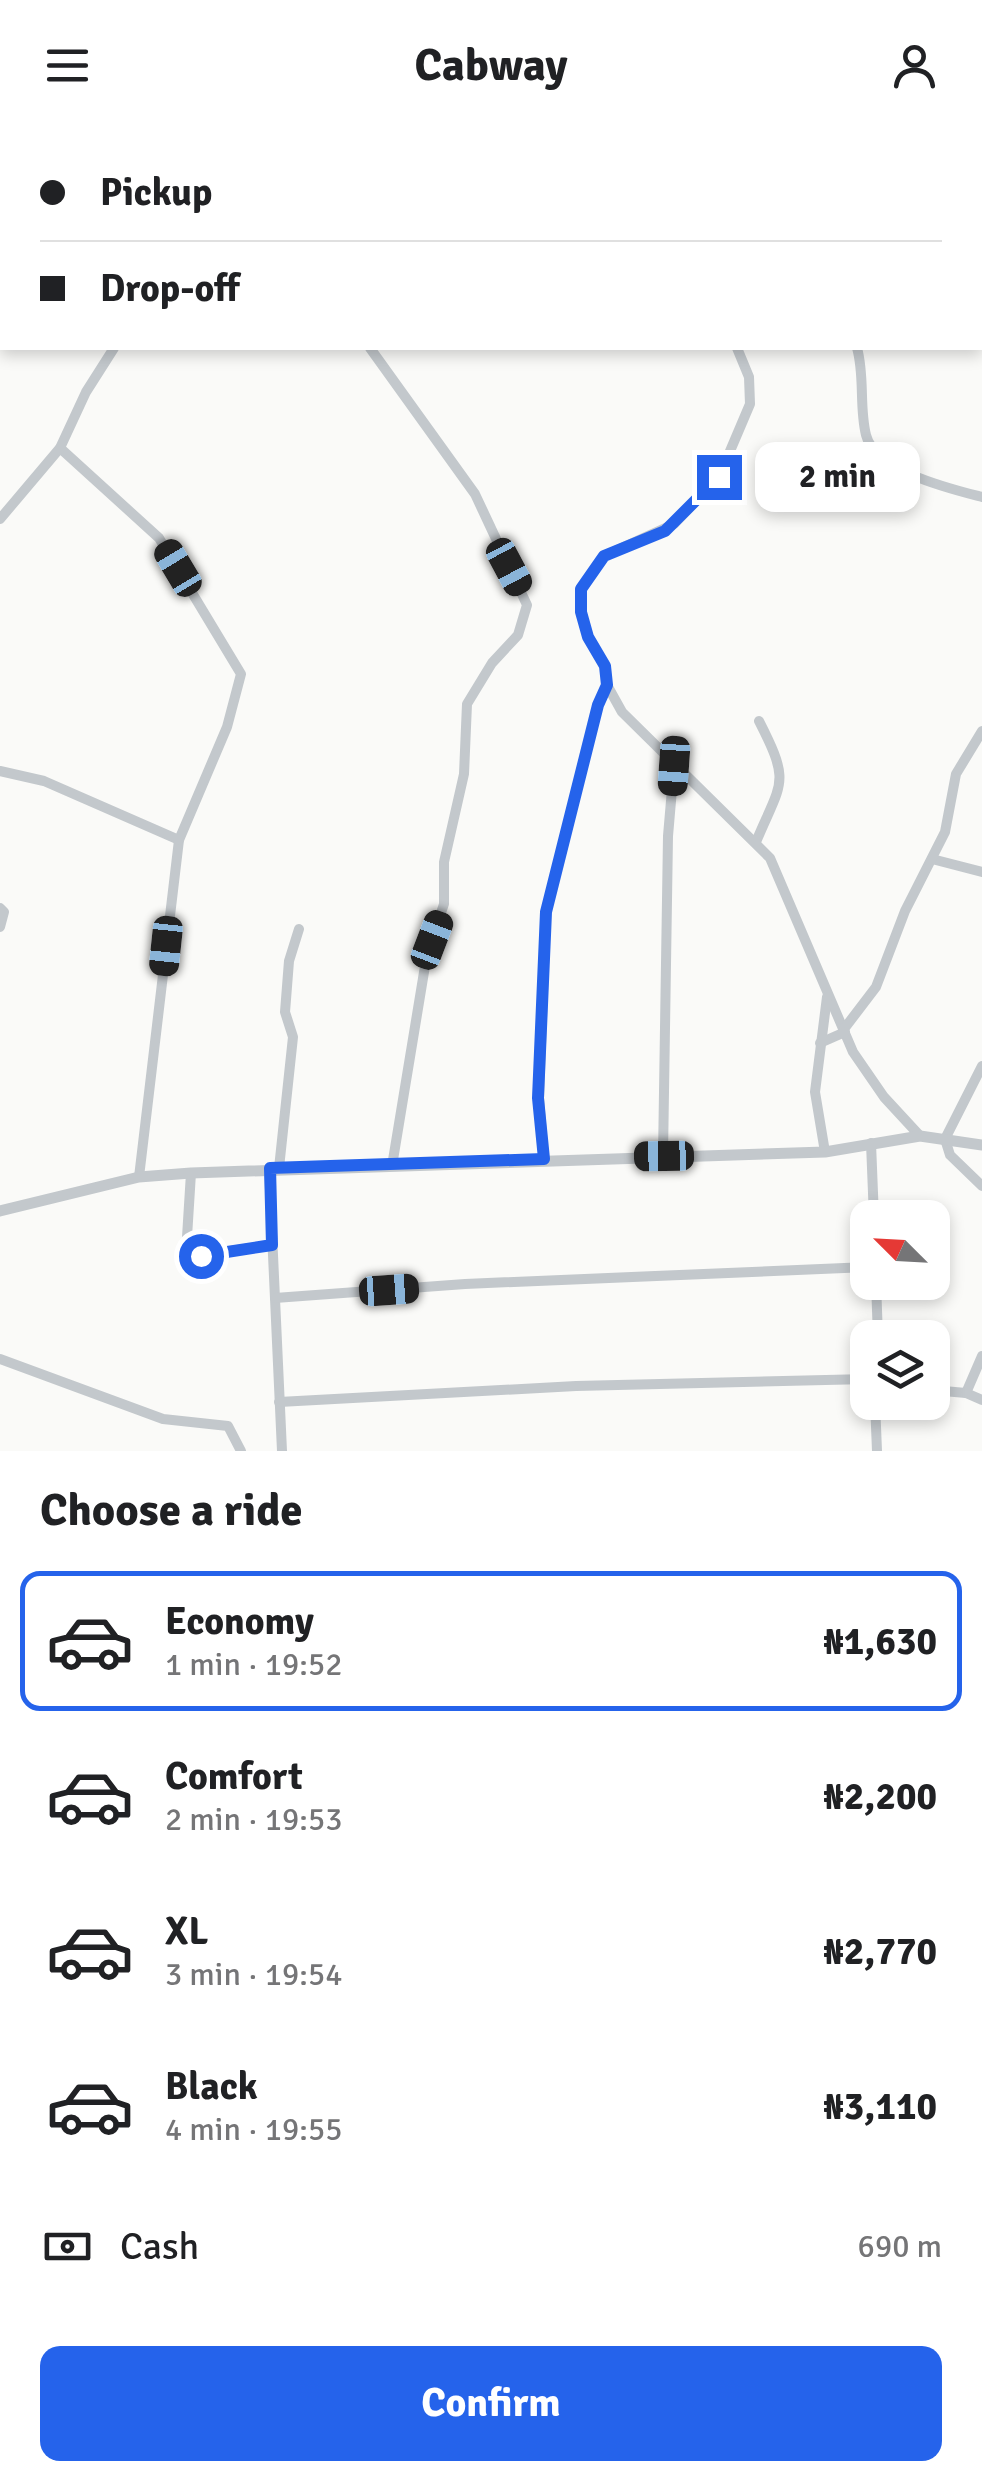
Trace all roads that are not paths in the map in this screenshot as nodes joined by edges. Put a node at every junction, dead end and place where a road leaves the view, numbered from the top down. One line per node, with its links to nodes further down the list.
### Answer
1 (113, 350): 5 (street)
2 (371, 350): 33 (street)
3 (738, 350): 8 (street)
4 (857, 350): 6 (street)
5 (60, 448): 7 (street); 14 (street)
6 (982, 497)
7 (0, 519)
8 (607, 685): 11 (street); 32 (street)
9 (759, 721): 13 (street)
10 (982, 730): 17 (street)
11 (674, 766): 15 (street); 31 (street)
12 (0, 771): 14 (street)
13 (764, 821): 15 (street); 16 (street)
14 (178, 840): 36 (street)
15 (756, 842): 16 (street)
16 (770, 858): 22 (street)
17 (932, 859): 18 (street); 23 (street)
18 (982, 872)
19 (0, 908): 20 (street)
20 (0, 928)
21 (299, 929): 34 (street)
22 (828, 996): 23 (street); 24 (street)
23 (845, 1030): 24 (street); 26 (street)
24 (820, 1044): 30 (street)
25 (982, 1066): 27 (street)
26 (920, 1136): 27 (street); 28 (street)
27 (945, 1139): 29 (street); 37 (street)
28 (872, 1144): 30 (street); 38 (street)
29 (982, 1146)
30 (825, 1152): 31 (street)
31 (664, 1156): 32 (street)
32 (544, 1159): 33 (street)
33 (392, 1166): 34 (street)
34 (274, 1168): 35 (street); 40 (street)
35 (191, 1173): 36 (street); 40 (street)
36 (139, 1177): 39 (street)
37 (982, 1186)
38 (874, 1200)
39 (0, 1210)
40 (272, 1245): 42 (street)
41 (850, 1268): 42 (street)
42 (274, 1298): 49 (street)
43 (982, 1356): 47 (street)
44 (0, 1360): 51 (street)
45 (850, 1379): 49 (street)
46 (950, 1392): 47 (street)
47 (966, 1393): 48 (street)
48 (982, 1400)
49 (279, 1402): 52 (street)
50 (876, 1420): 53 (street)
51 (241, 1451)
52 (282, 1451)
53 (877, 1451)

